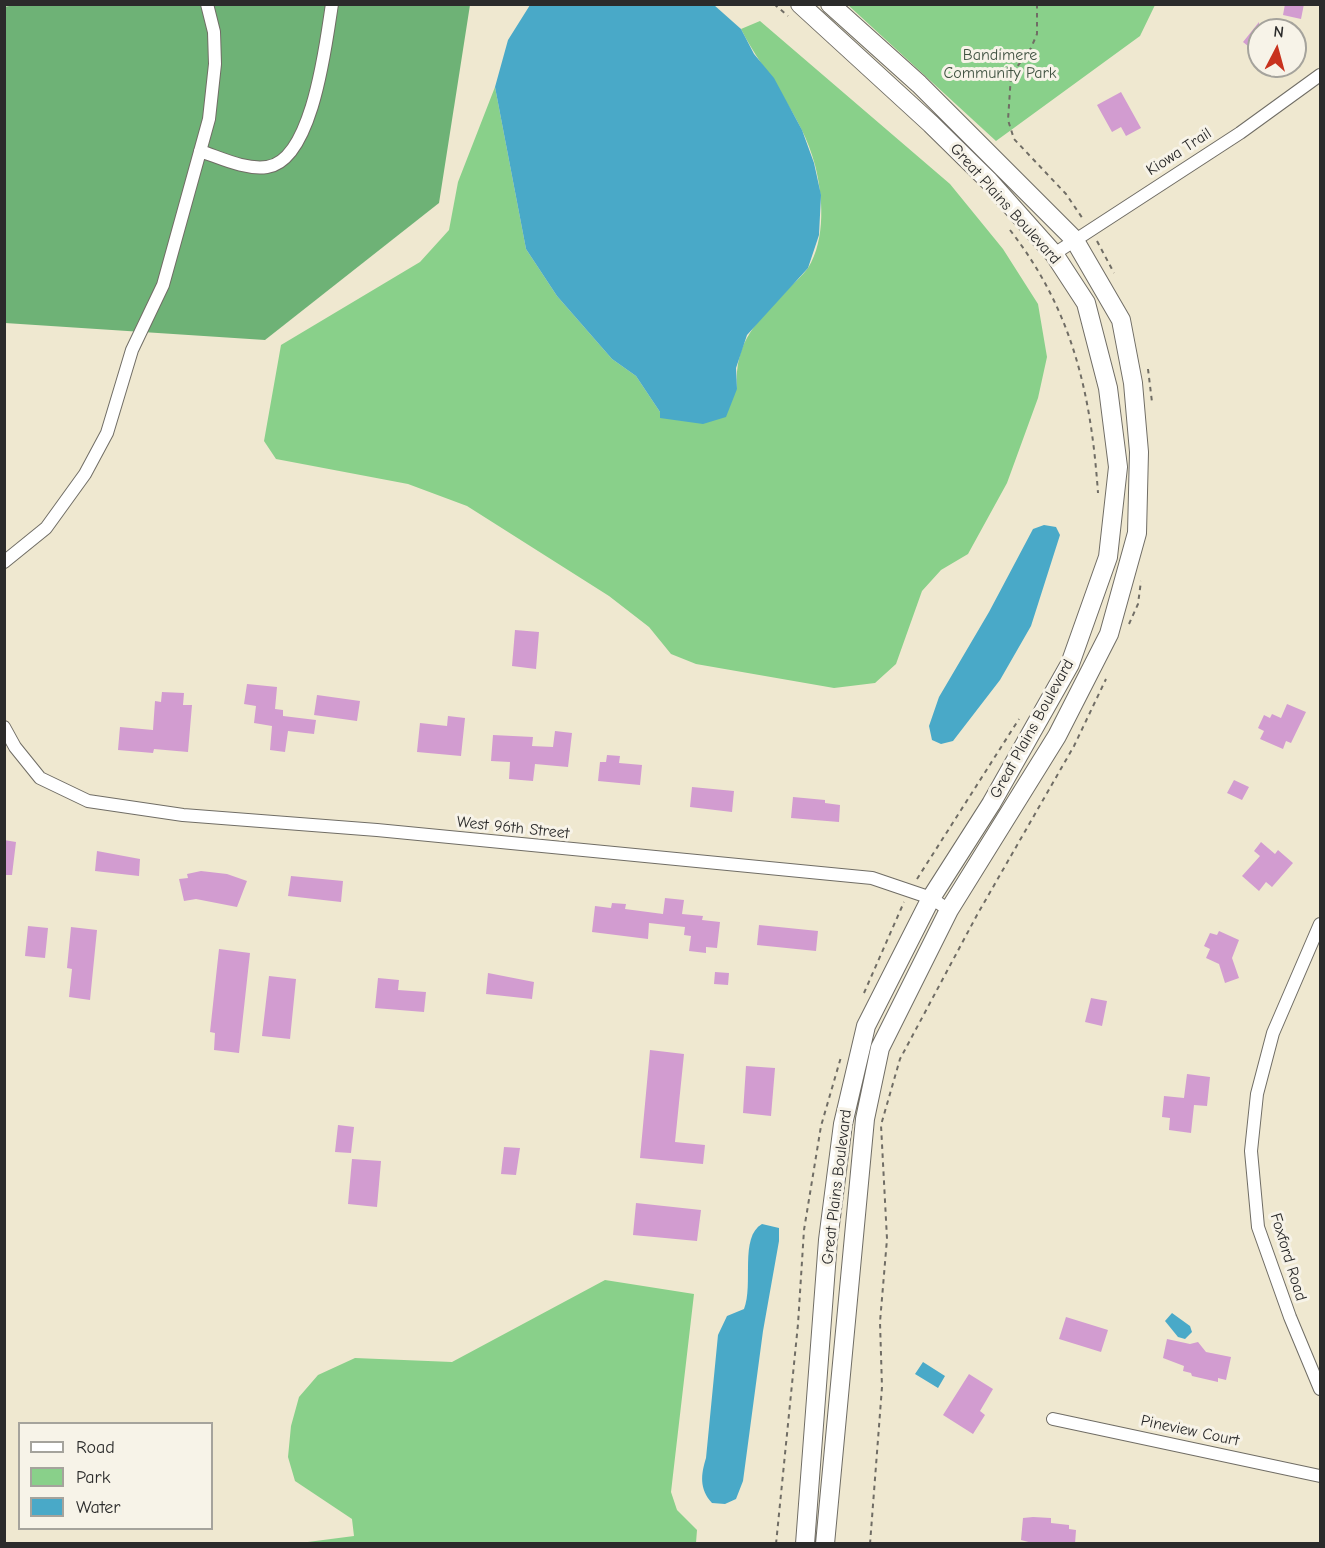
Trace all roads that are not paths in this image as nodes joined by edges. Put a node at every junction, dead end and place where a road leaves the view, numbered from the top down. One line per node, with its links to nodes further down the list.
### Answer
1 (207, 4): 6 (street)
2 (332, 4): 6 (street)
3 (830, 4): 7 (main road, Great Plains Boulevard)
4 (796, 12): 8 (main road, Great Plains Boulevard)
5 (1320, 75): 7 (street, Kiowa Trail)
6 (200, 151): 9 (street)
7 (1074, 238): 8 (street, Kiowa Trail); 12 (main road, Great Plains Boulevard)
8 (1054, 254): 11 (main road, Great Plains Boulevard)
9 (4, 562)
10 (4, 727): 11 (street, West 96th Street)
11 (931, 898): 12 (street, West 96th Street); 17 (main road, Great Plains Boulevard)
12 (949, 910): 18 (main road, Great Plains Boulevard)
13 (1320, 924): 14 (street, Foxford Road)
14 (1320, 1389)
15 (1053, 1419): 16 (street, Pineview Court)
16 (1320, 1476)
17 (805, 1544)
18 (825, 1544)

